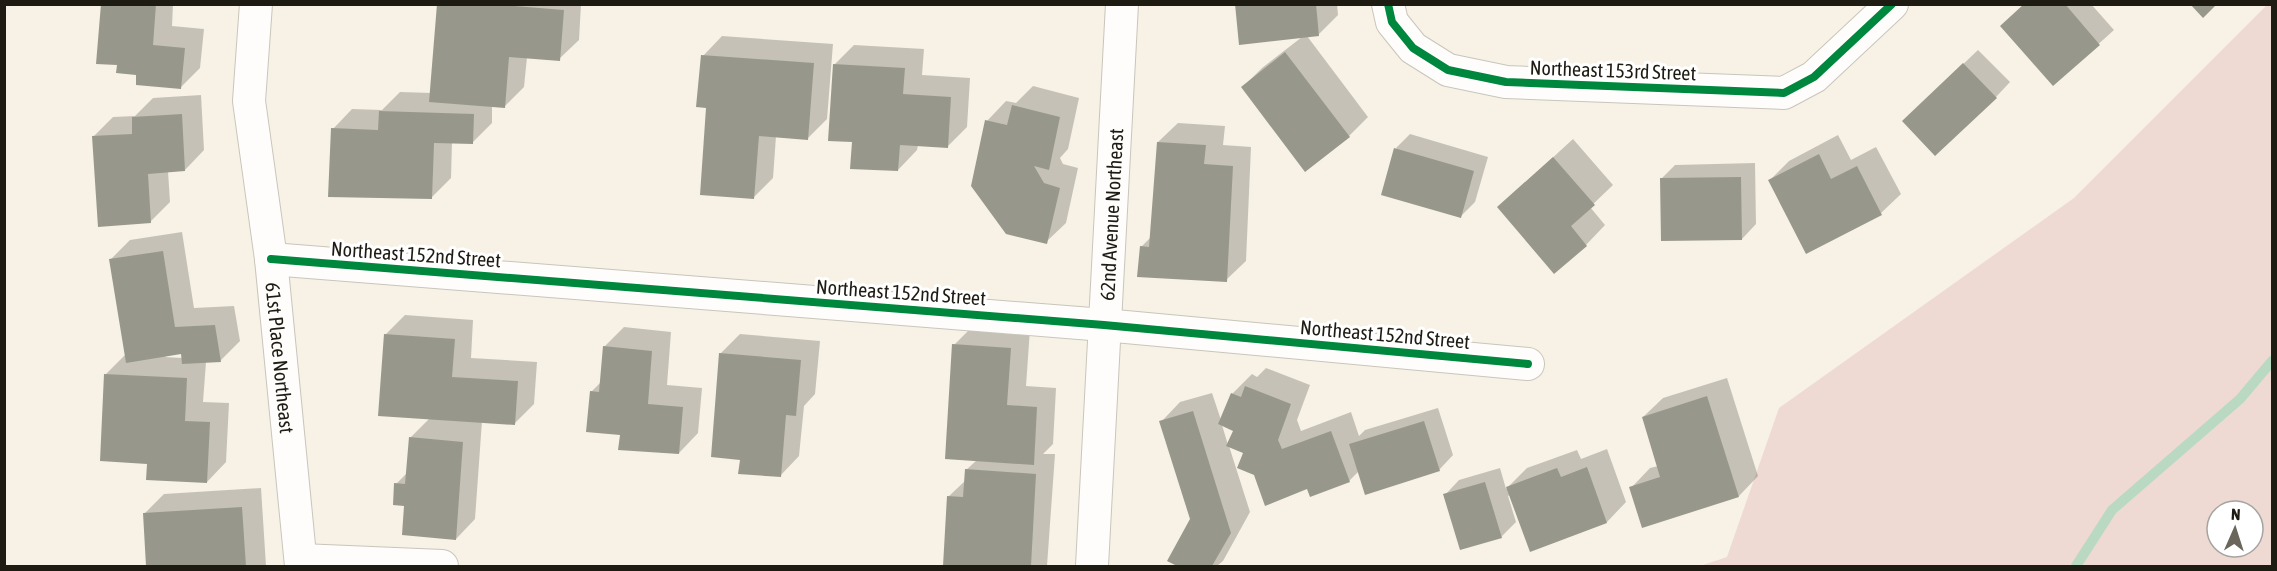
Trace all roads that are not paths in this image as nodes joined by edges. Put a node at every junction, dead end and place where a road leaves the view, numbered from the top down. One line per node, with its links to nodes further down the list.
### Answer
1 (256, 4): 5 (street, 61st Place Northeast)
2 (1122, 4): 6 (street, 62nd Avenue Northeast)
3 (1388, 4): 4 (street, Northeast 153rd Street)
4 (1892, 4)
5 (271, 259): 6 (street, Northeast 152nd Street); 8 (street, 61st Place Northeast)
6 (1104, 325): 7 (street, Northeast 152nd Street); 10 (street, 62nd Avenue Northeast)
7 (1527, 364)
8 (301, 563): 9 (street)
9 (442, 567)
10 (1092, 567)

